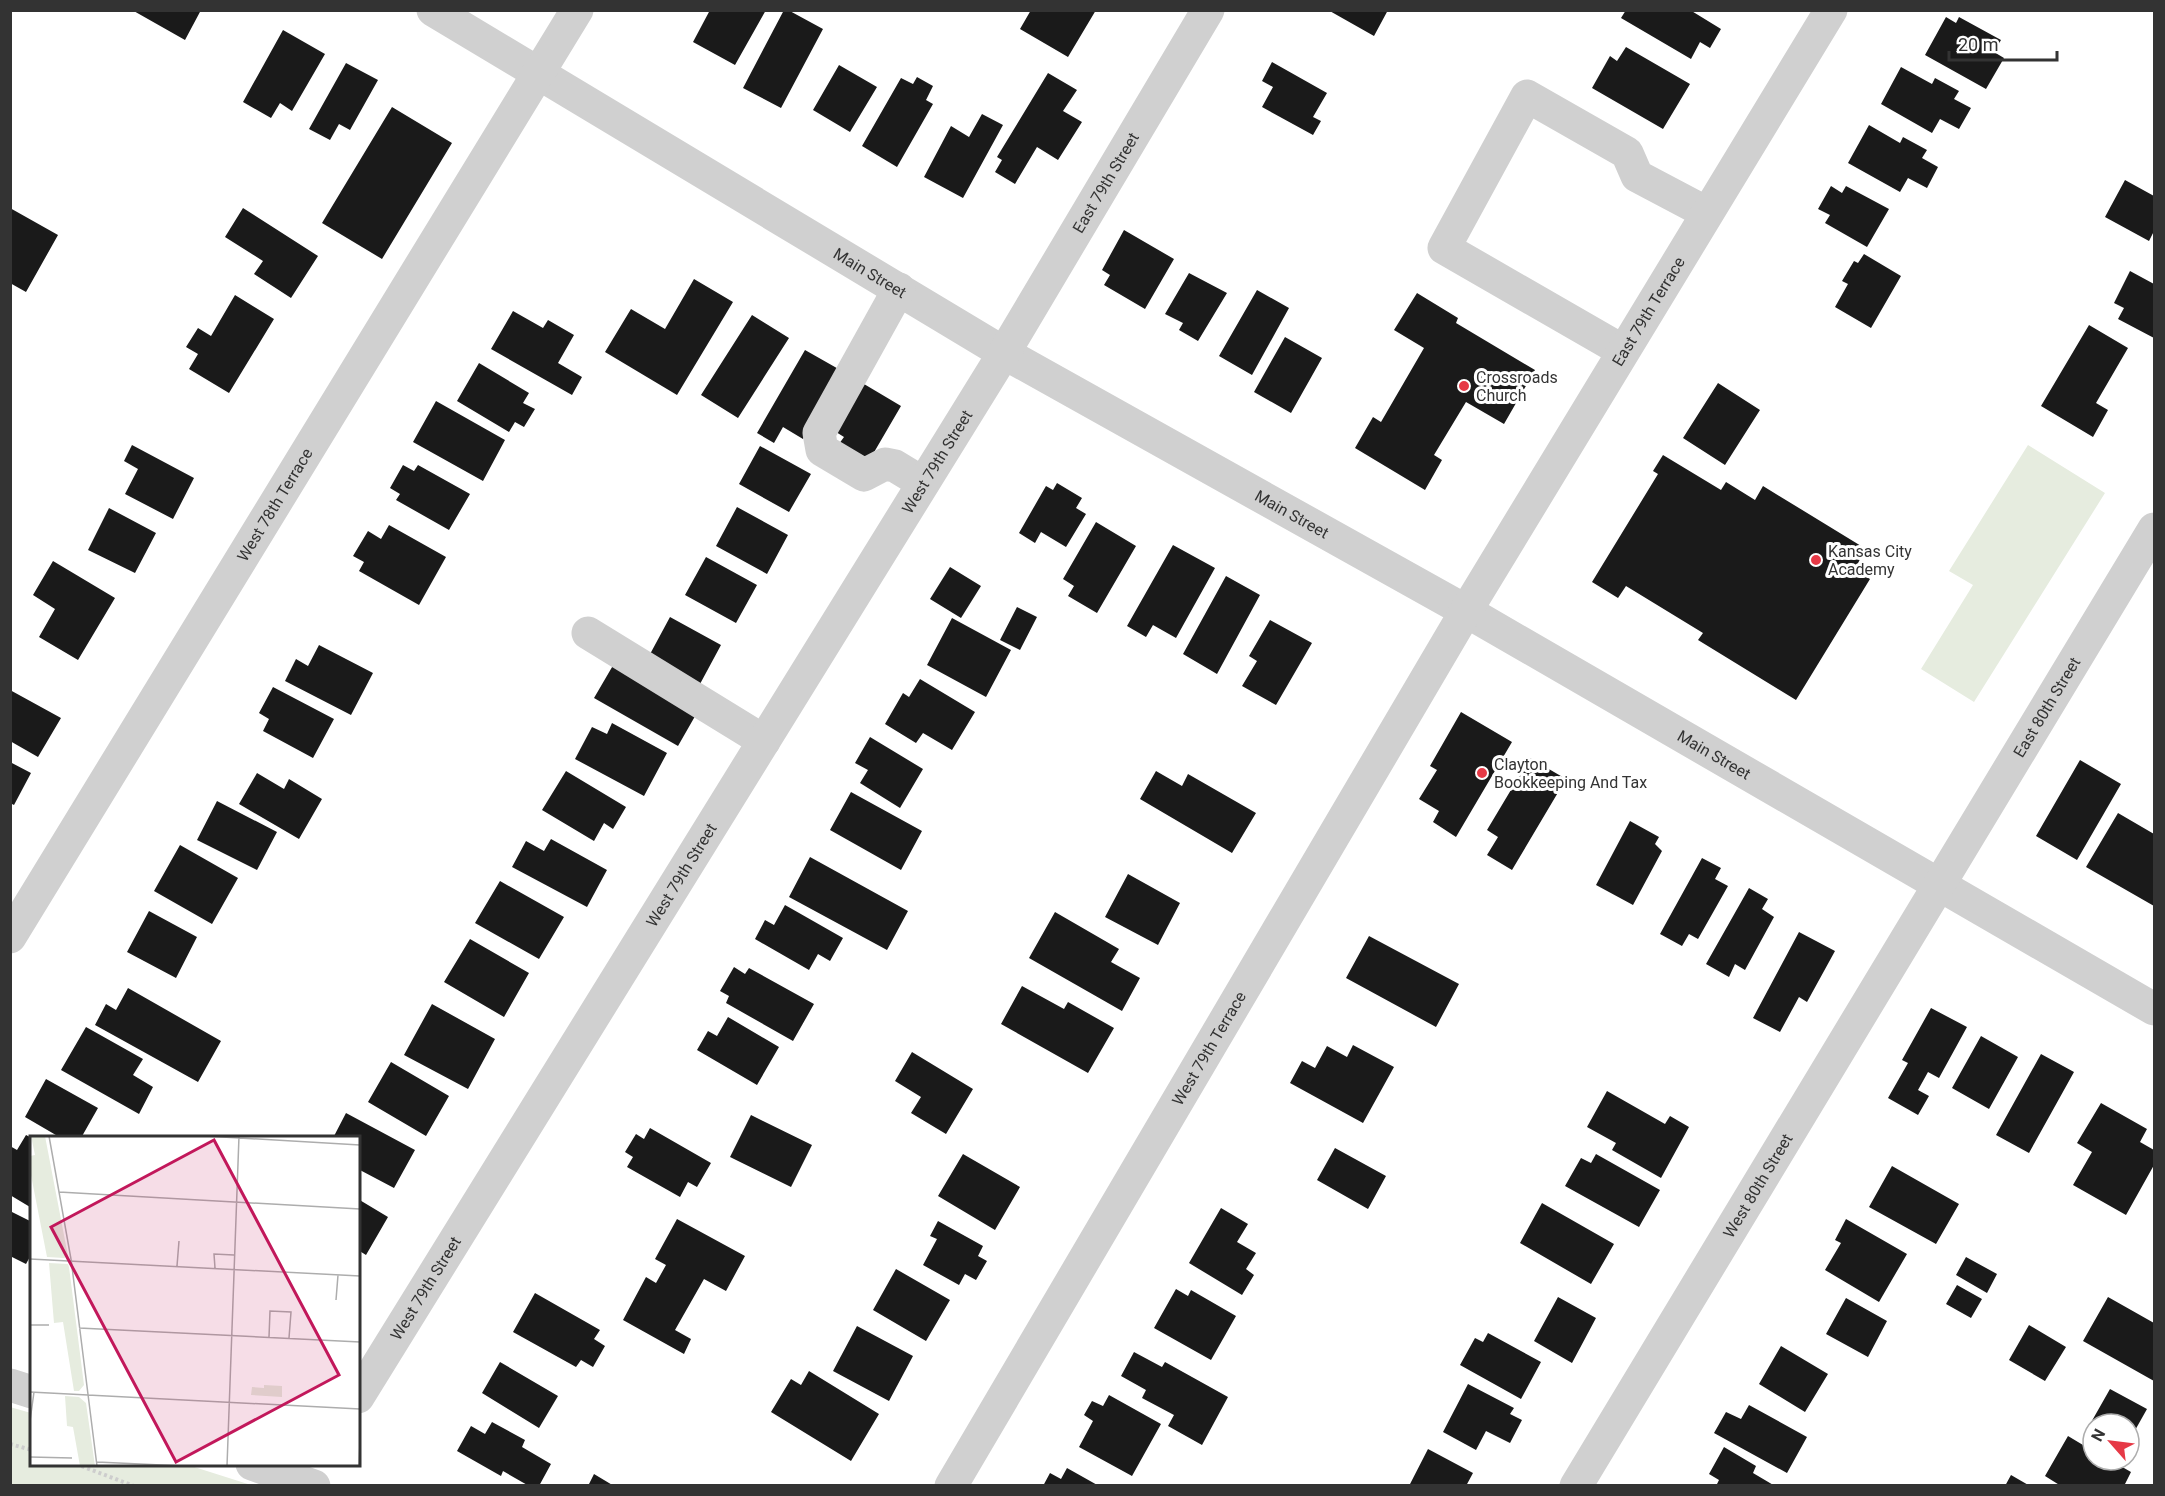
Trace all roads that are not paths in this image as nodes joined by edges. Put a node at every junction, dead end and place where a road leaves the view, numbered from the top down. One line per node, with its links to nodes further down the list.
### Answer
1 (433, 10): 5 (street, Main Street)
2 (577, 10): 5 (street, West 78th Terrace)
3 (1208, 10): 9 (street, East 79th Street)
4 (1831, 10): 6 (street, East 79th Terrace)
5 (540, 72): 7 (street, Main Street); 16 (street, West 78th Terrace)
6 (1707, 213): 8 (street, East 79th Terrace); 8 (street)
7 (899, 289): 9 (street, Main Street); 10 (street)
8 (1623, 351): 12 (street, East 79th Terrace)
9 (1004, 352): 10 (street, West 79th Street); 12 (street, Main Street)
10 (923, 483): 14 (street, West 79th Street)
11 (2154, 529): 15 (street, East 80th Street)
12 (1466, 611): 15 (street, Main Street); 23 (street, West 79th Terrace)
13 (588, 633): 14 (street)
14 (764, 741): 20 (street, West 79th Street)
15 (1940, 884): 17 (street, Main Street); 24 (street, West 80th Street)
16 (10, 937)
17 (2154, 1009)
18 (10, 1385): 19 (street)
19 (30, 1391)
20 (360, 1394)
21 (260, 1466): 22 (street)
22 (310, 1479)
23 (951, 1485)
24 (1576, 1485)

